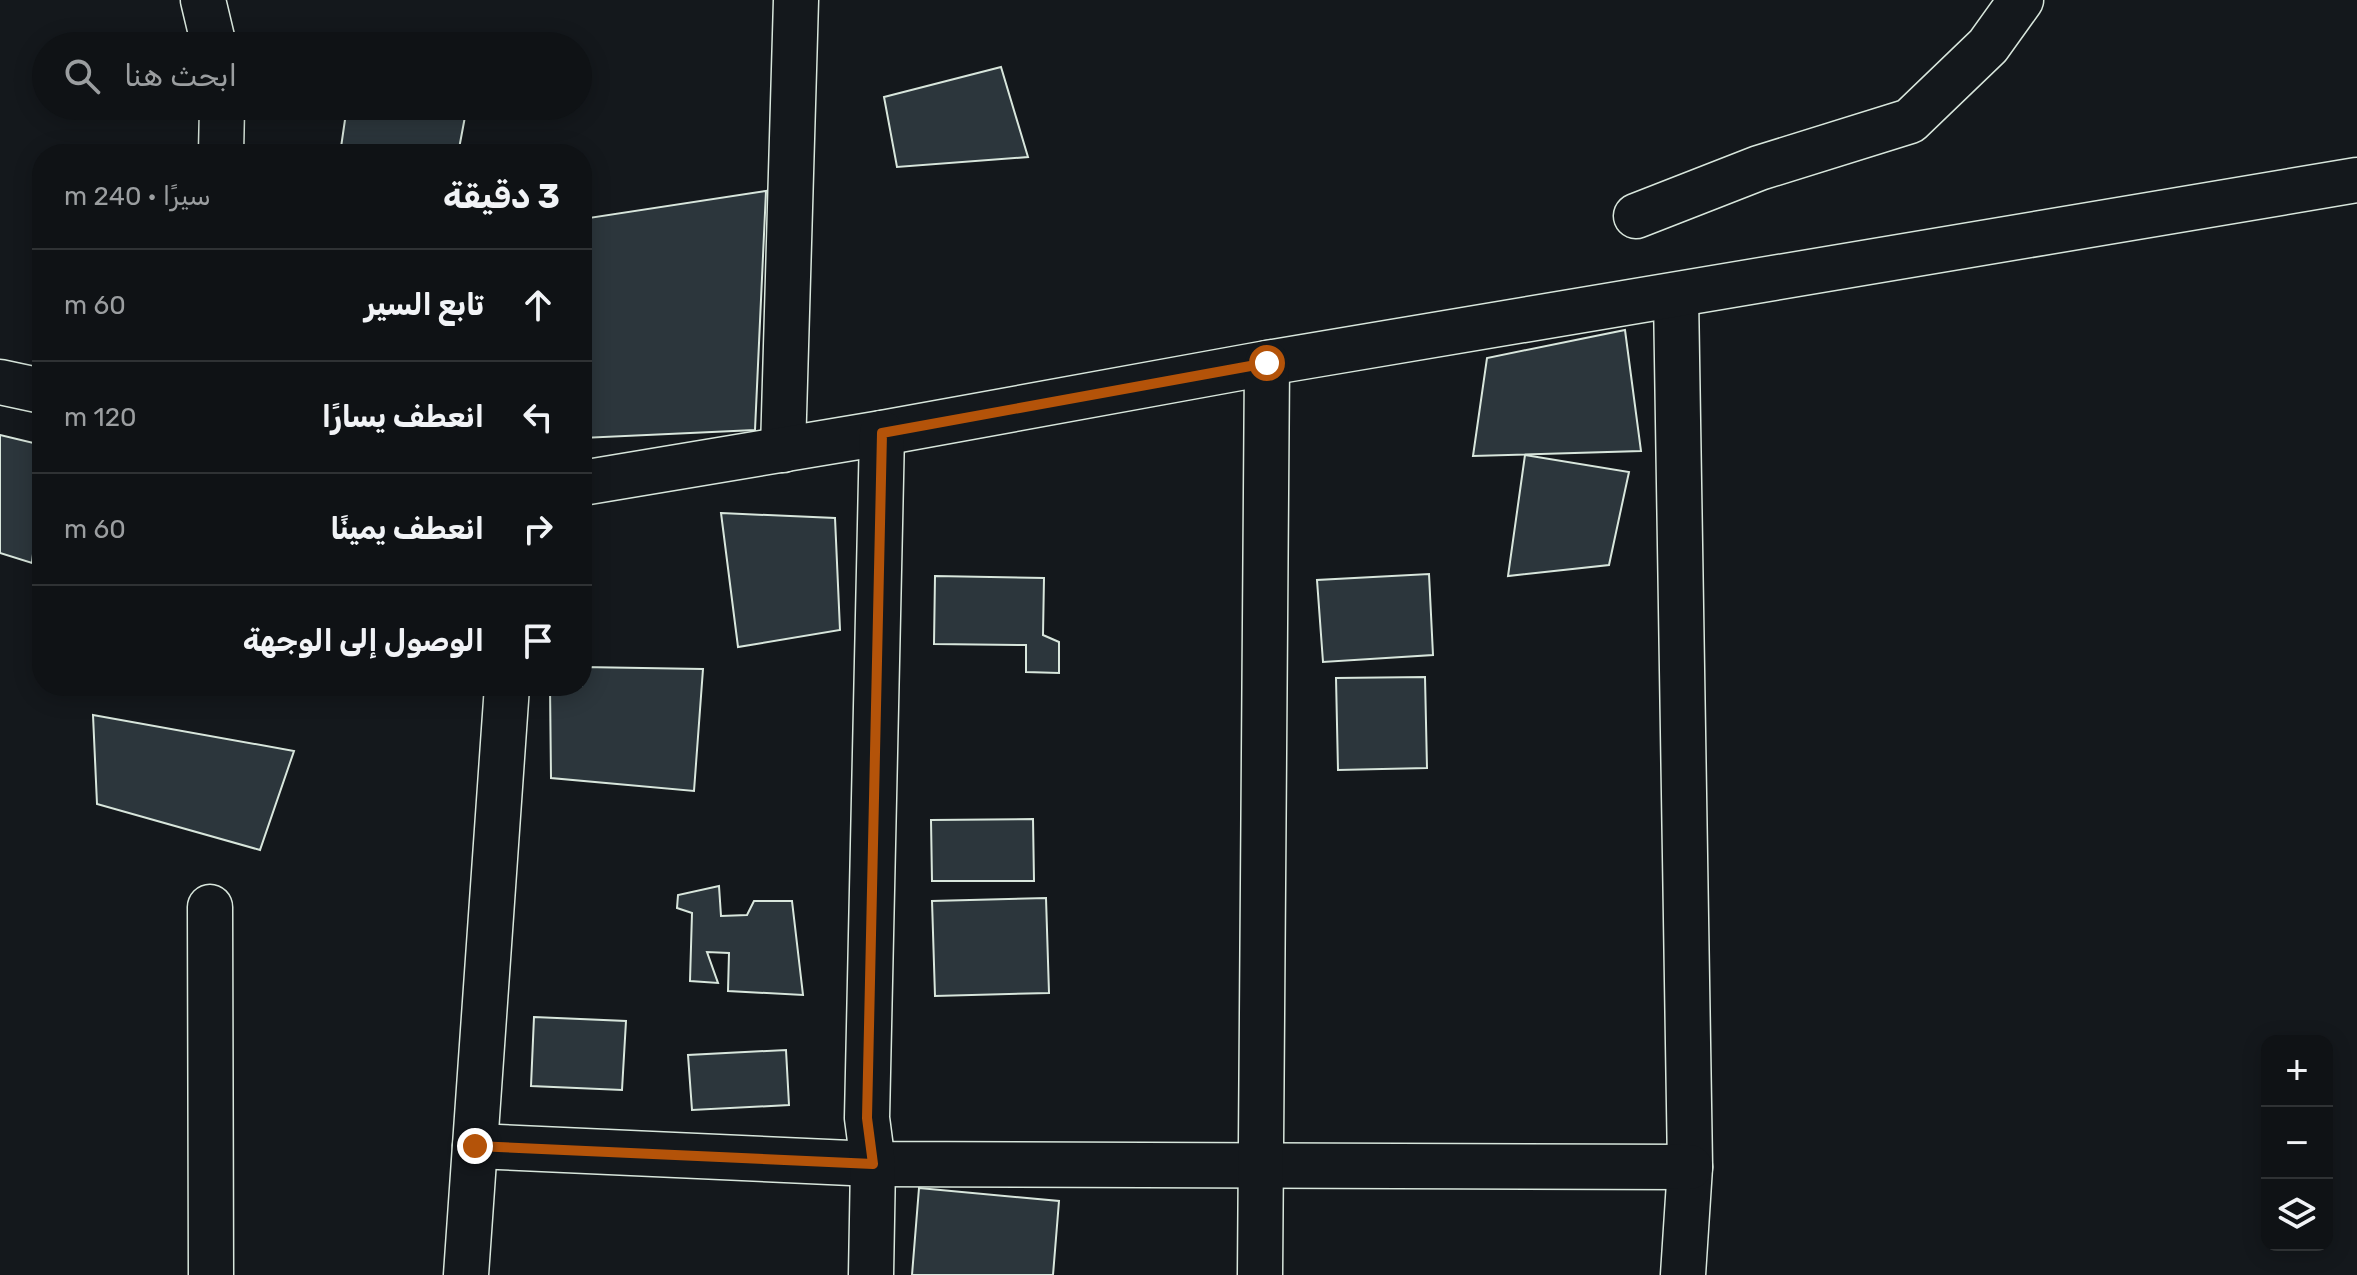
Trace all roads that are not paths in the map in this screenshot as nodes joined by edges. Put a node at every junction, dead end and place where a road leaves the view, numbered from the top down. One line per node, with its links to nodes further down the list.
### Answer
1 (203, 0): 4 (street)
2 (796, 0): 14 (street)
3 (2021, 0): 8 (street)
4 (211, 32)
5 (222, 120): 6 (street)
6 (221, 144)
7 (2357, 180): 9 (street)
8 (1636, 216)
9 (1676, 296): 10 (street); 21 (street)
10 (1267, 363): 13 (street); 20 (street)
11 (0, 382): 12 (street)
12 (32, 389)
13 (882, 433): 14 (street); 19 (street)
14 (783, 450): 15 (street)
15 (592, 481)
16 (506, 696): 18 (street)
17 (210, 907): 22 (street)
18 (475, 1146): 19 (street); 23 (street)
19 (873, 1164): 20 (street); 24 (street)
20 (1259, 1164): 21 (street); 25 (street)
21 (1690, 1167): 26 (street)
22 (211, 1275)
23 (466, 1275)
24 (871, 1275)
25 (1260, 1275)
26 (1683, 1275)

